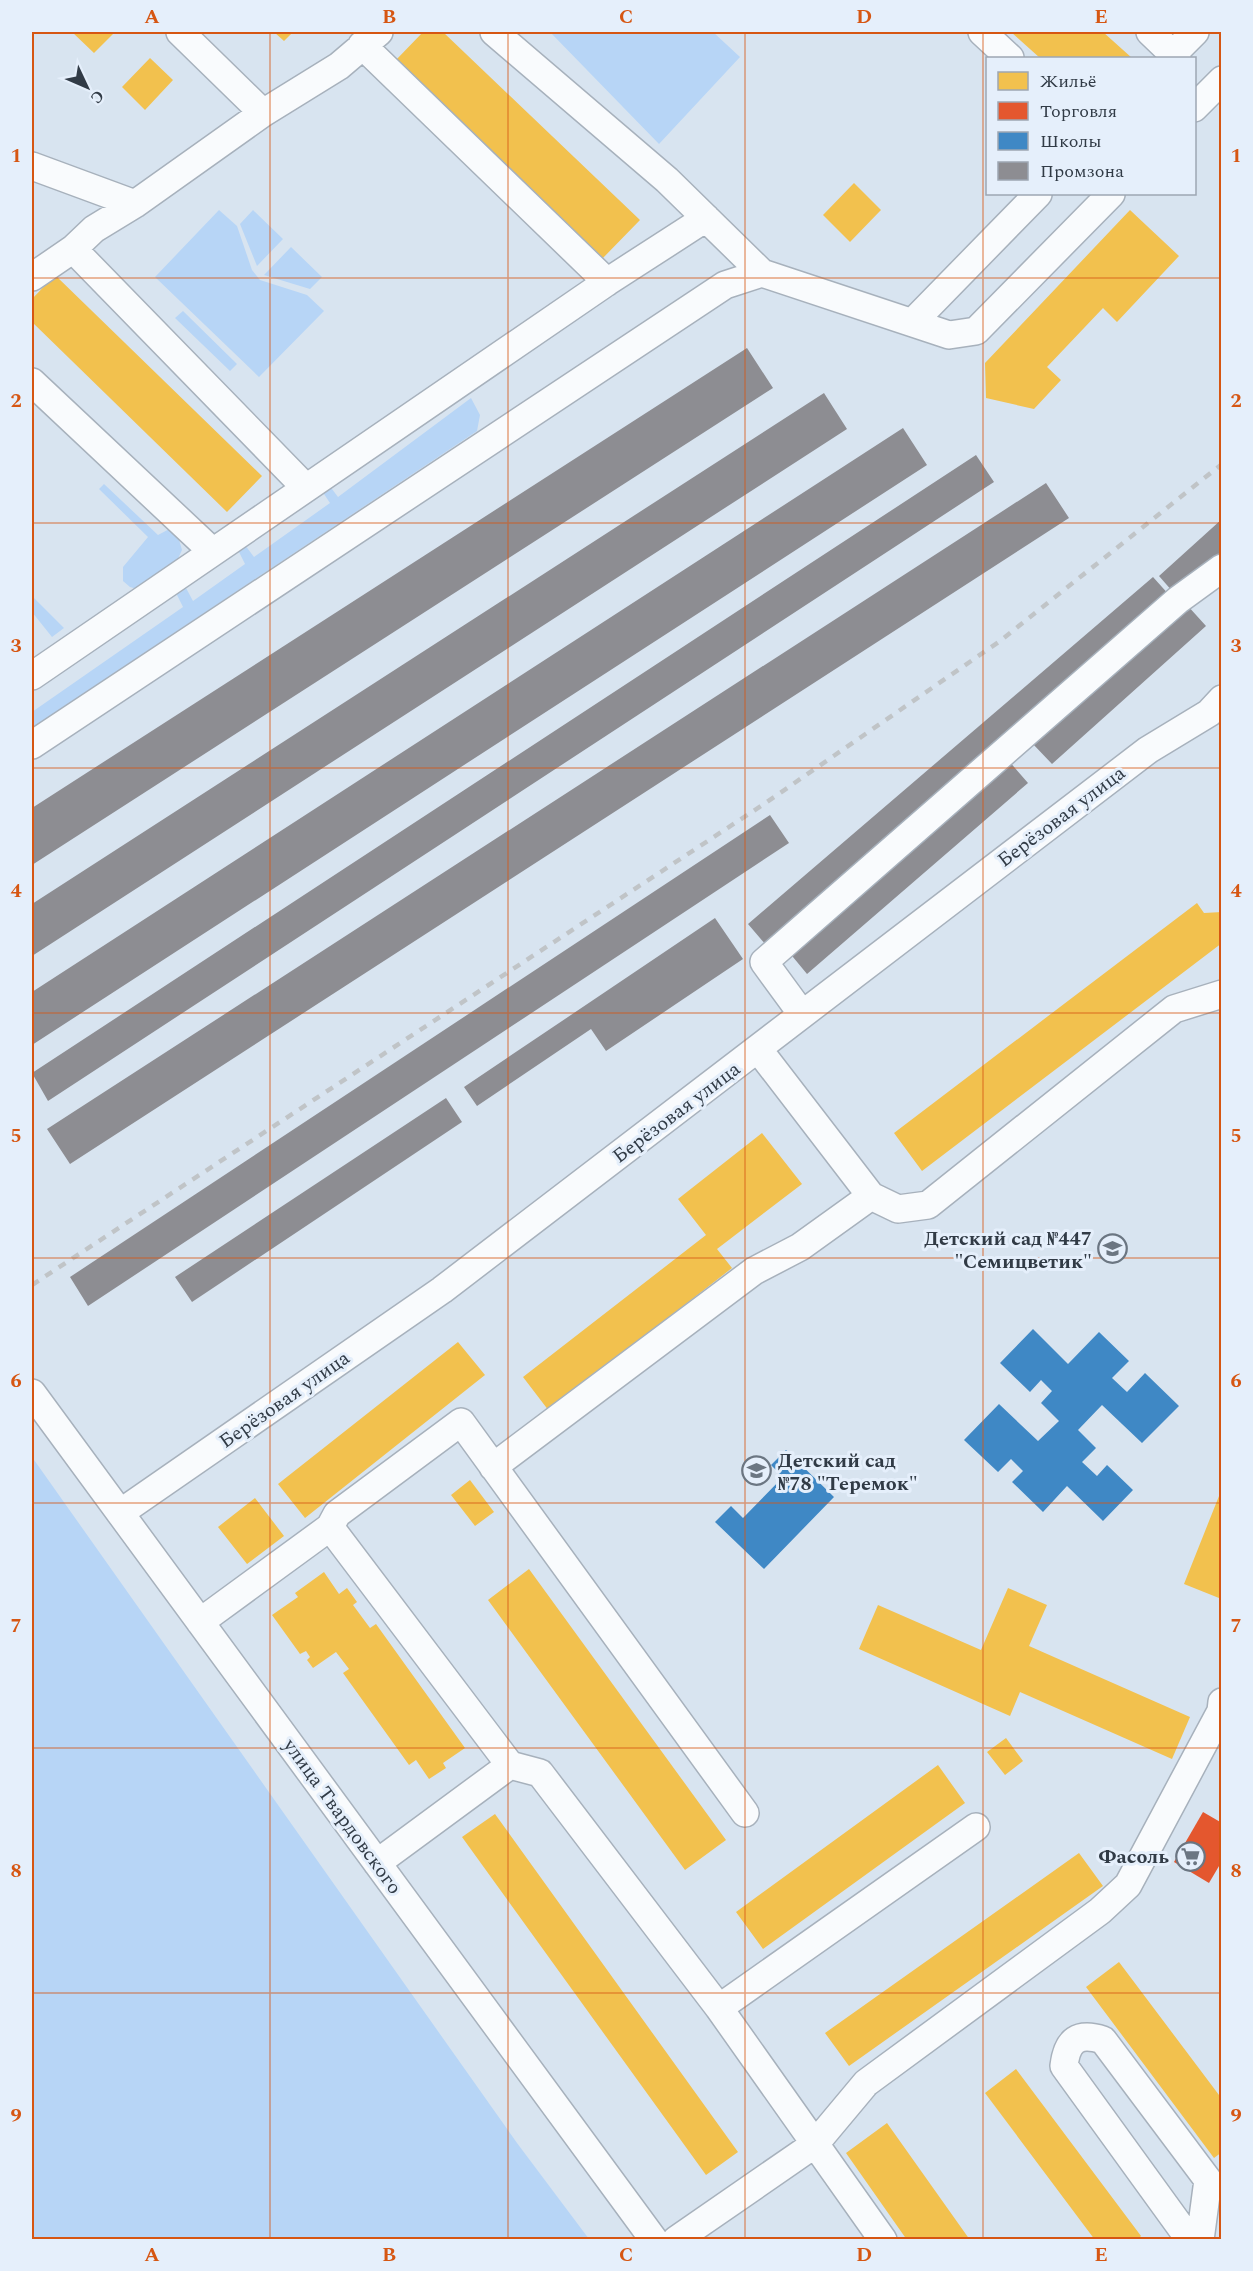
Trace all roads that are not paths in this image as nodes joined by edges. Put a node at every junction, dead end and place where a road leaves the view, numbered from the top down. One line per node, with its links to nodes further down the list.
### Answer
1 (180, 32): 9 (street)
2 (494, 32): 14 (street)
3 (982, 32): 7 (street)
4 (1150, 32): 8 (street)
5 (1195, 32): 8 (street)
6 (371, 38): 9 (street); 18 (street)
7 (1009, 57)
8 (1173, 57)
9 (263, 113): 13 (street)
10 (32, 166): 13 (street)
11 (1037, 195): 19 (street)
12 (1110, 195): 19 (street)
13 (135, 204): 15 (street)
14 (706, 218): 16 (street); 18 (street)
15 (73, 249): 17 (street); 21 (street)
16 (762, 273): 19 (street); 26 (street)
17 (32, 277)
18 (607, 282): 21 (street)
19 (913, 322)
20 (32, 382): 22 (street)
21 (306, 488): 22 (street)
22 (213, 552): 24 (street)
23 (1221, 568): 28 (street)
24 (32, 676)
25 (1217, 713): 28 (street, Берёзовая улица)
26 (32, 745)
27 (1221, 994): 30 (street)
28 (802, 1014): 29 (street, Берёзовая улица)
29 (758, 1049): 30 (street); 33 (street, Берёзовая улица)
30 (871, 1196): 32 (street)
31 (32, 1393): 33 (street, улица Твардовского)
32 (493, 1467): 34 (street); 38 (street)
33 (120, 1513): 35 (street, улица Твардовского)
34 (330, 1527): 35 (street); 37 (street)
35 (200, 1622): 40 (street, улица Твардовского)
36 (1221, 1702): 42 (street)
37 (510, 1765): 40 (street); 41 (street)
38 (745, 1813)
39 (976, 1827): 41 (street)
40 (377, 1863): 43 (street, улица Твардовского)
41 (719, 2008): 42 (street)
42 (815, 2144): 44 (street); 45 (street)
43 (654, 2240)
44 (675, 2240)
45 (884, 2240)
46 (1190, 2240): 47 (street)
47 (1200, 2240)

